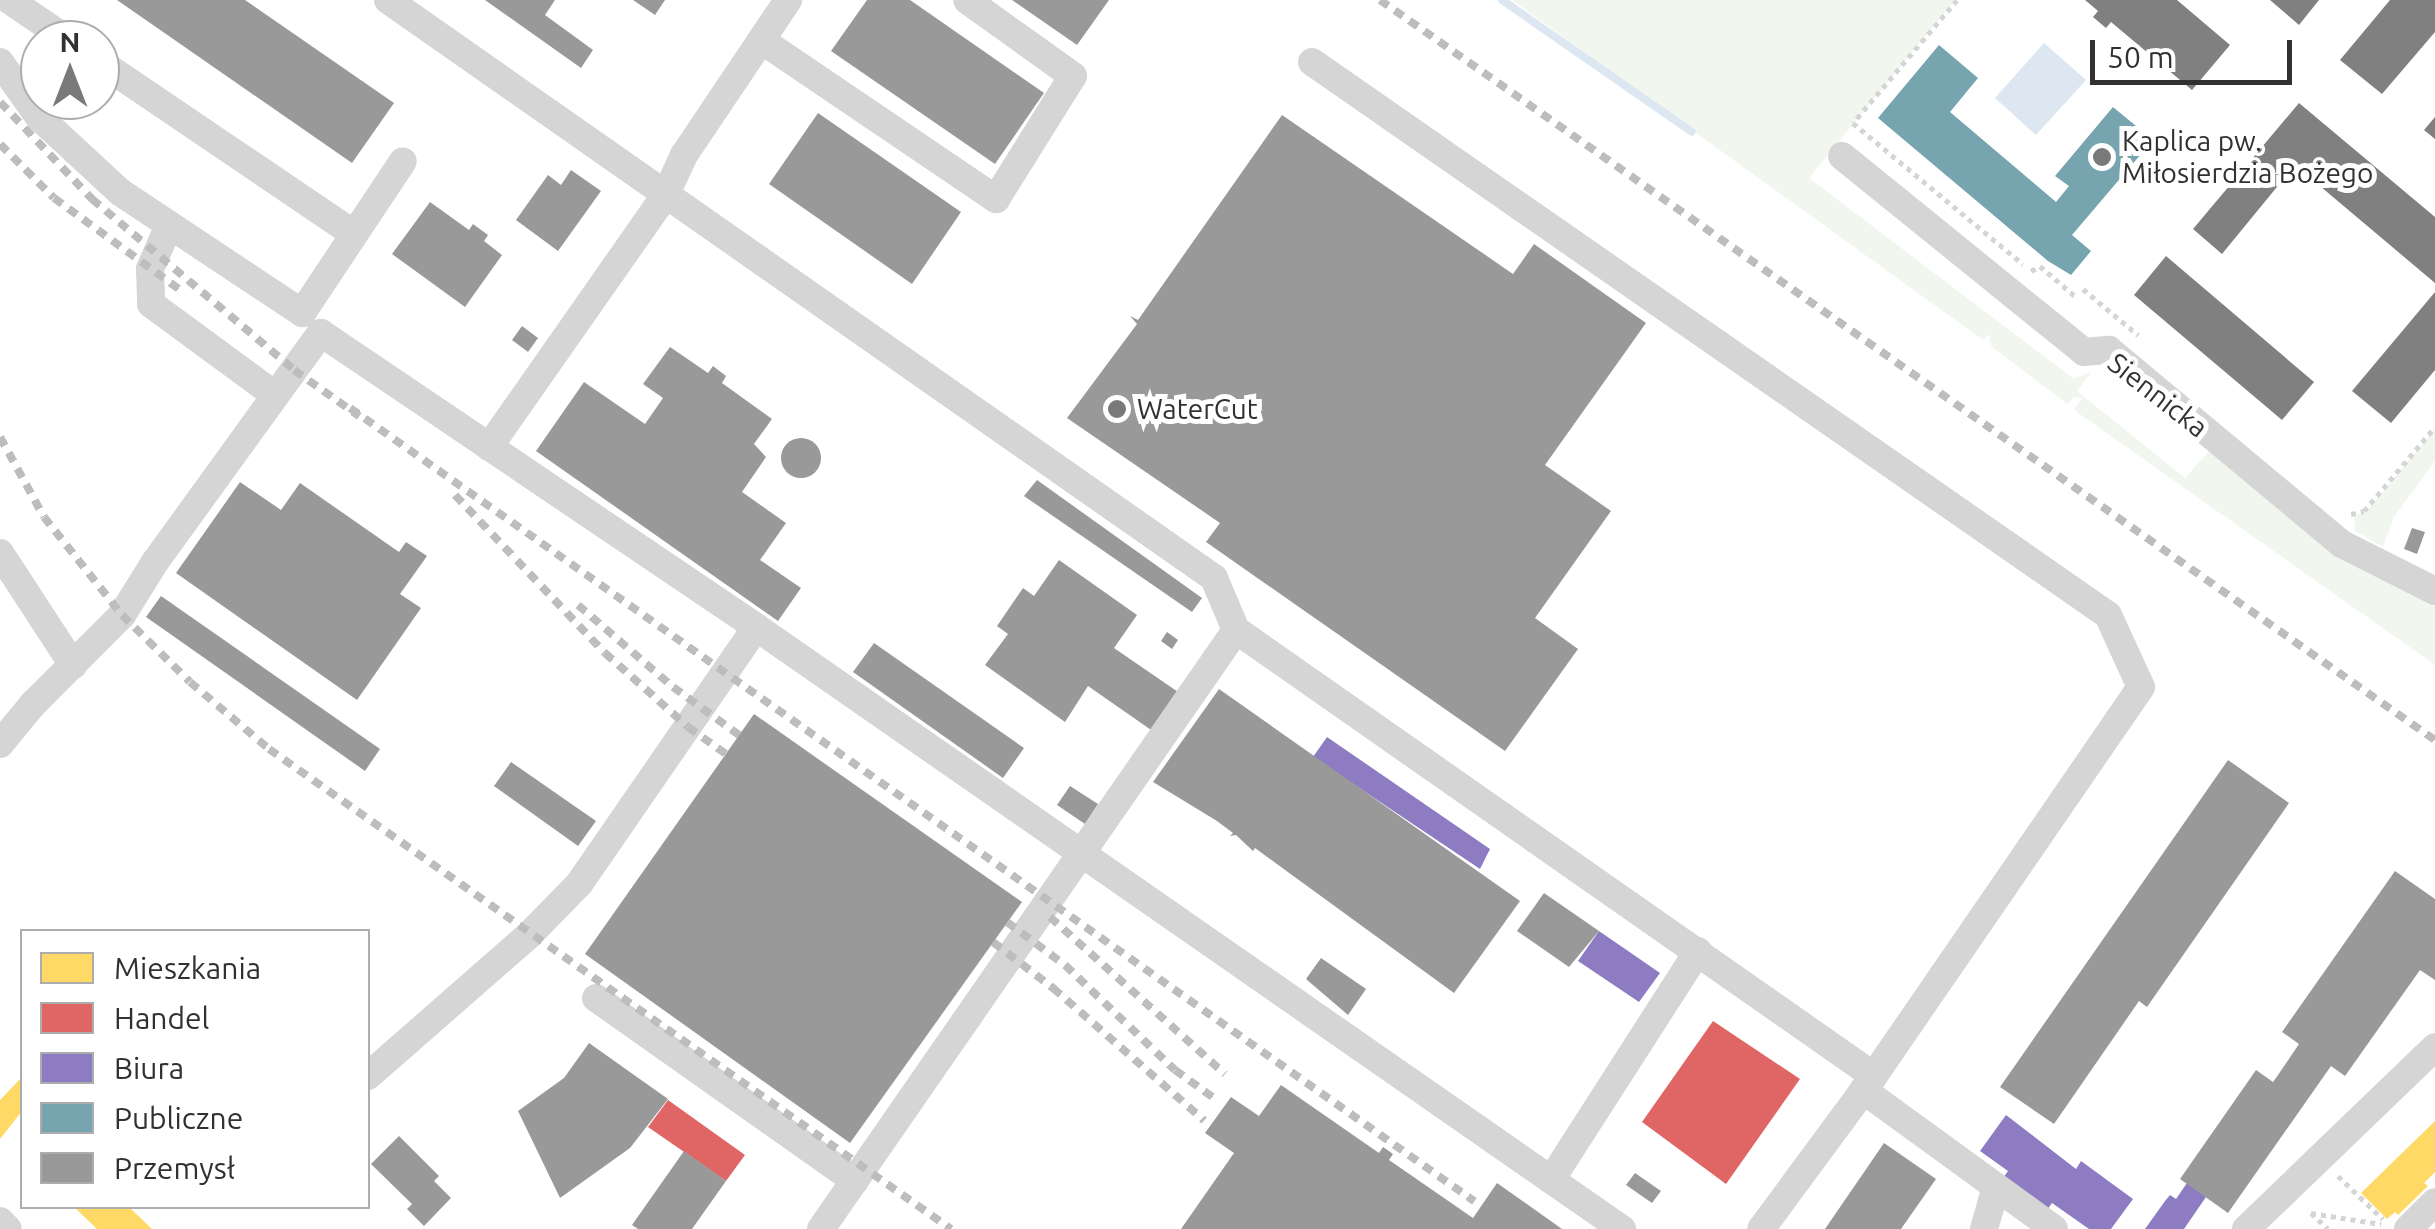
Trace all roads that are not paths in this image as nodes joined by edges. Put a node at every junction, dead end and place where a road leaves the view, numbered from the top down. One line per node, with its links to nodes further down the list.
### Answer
1 (10, 0): 5 (street)
2 (388, 0): 12 (street)
3 (788, 0): 6 (street)
4 (967, 0): 6 (street)
5 (39, 20)
6 (762, 40): 12 (street)
7 (0, 62): 13 (street)
8 (1312, 62): 28 (street)
9 (120, 76): 14 (street)
10 (1842, 156): 18 (street, Siennicka)
11 (402, 161): 14 (street)
12 (666, 194): 16 (street); 20 (street)
13 (169, 224): 14 (street); 15 (street)
14 (354, 234)
15 (275, 395): 16 (street); 21 (street)
16 (489, 446): 19 (street)
17 (0, 553): 21 (street)
18 (2435, 591)
19 (756, 627): 23 (street); 27 (street)
20 (1236, 630): 23 (street); 24 (street)
21 (72, 665): 22 (street)
22 (0, 744)
23 (1084, 856): 29 (street); 30 (street)
24 (1698, 951): 28 (street); 29 (street)
25 (596, 998): 30 (street)
26 (2435, 1047): 41 (street)
27 (370, 1074)
28 (1868, 1083): 31 (street); 38 (street)
29 (1551, 1180): 37 (street)
30 (855, 1181): 36 (street)
31 (1996, 1187): 39 (street); 40 (street)
32 (2435, 1202): 34 (street)
33 (0, 1221): 35 (street)
34 (2396, 1227)
35 (8, 1229)
36 (821, 1229)
37 (1622, 1229)
38 (1762, 1229)
39 (1984, 1229)
40 (2054, 1229)
41 (2246, 1229)

